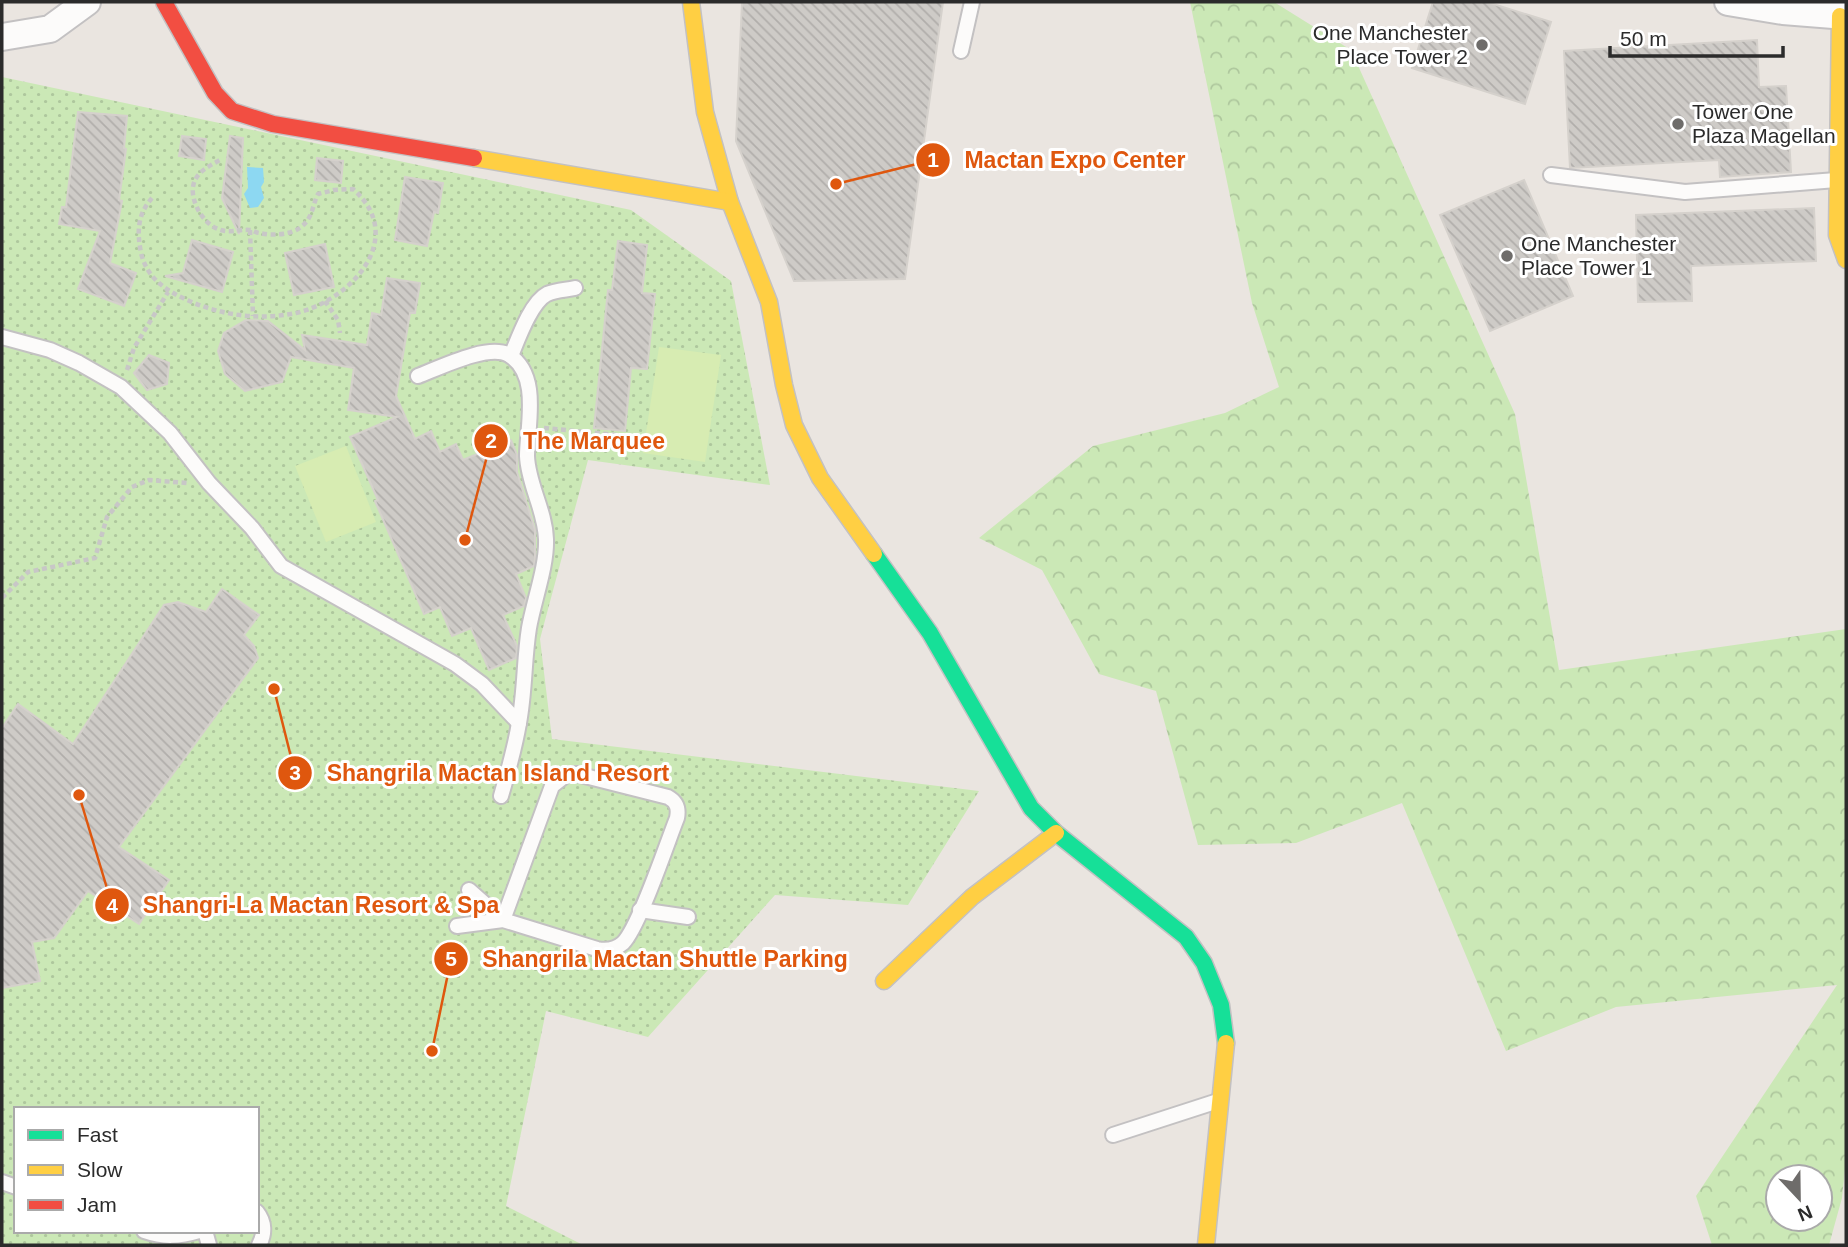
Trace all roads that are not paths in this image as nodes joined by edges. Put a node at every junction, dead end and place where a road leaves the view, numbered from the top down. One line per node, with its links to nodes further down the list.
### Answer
1 (87, 2): 7 (street)
2 (164, 2): 11 (street)
3 (691, 2): 11 (street)
4 (972, 2): 8 (lane)
5 (1728, 2): 6 (street)
6 (1843, 16): 10 (street)
7 (2, 37)
8 (961, 51)
9 (1551, 175): 10 (lane)
10 (1838, 180): 12 (street)
11 (730, 201): 19 (street)
12 (1846, 260)
13 (575, 288): 15 (lane)
14 (2, 337): 17 (lane)
15 (511, 356): 16 (lane); 17 (lane)
16 (418, 376)
17 (519, 723): 18 (lane)
18 (501, 796)
19 (1056, 833): 25 (street); 26 (street)
20 (469, 890): 23 (lane)
21 (640, 910): 22 (lane); 23 (lane); 23 (lane)
22 (688, 917)
23 (503, 920): 24 (lane)
24 (457, 926)
25 (884, 981)
26 (1220, 1100): 27 (lane); 32 (street)
27 (1113, 1135)
28 (259, 1216): 31 (lane)
29 (151, 1233): 30 (lane)
30 (193, 1233)
31 (259, 1245)
32 (1206, 1245)

